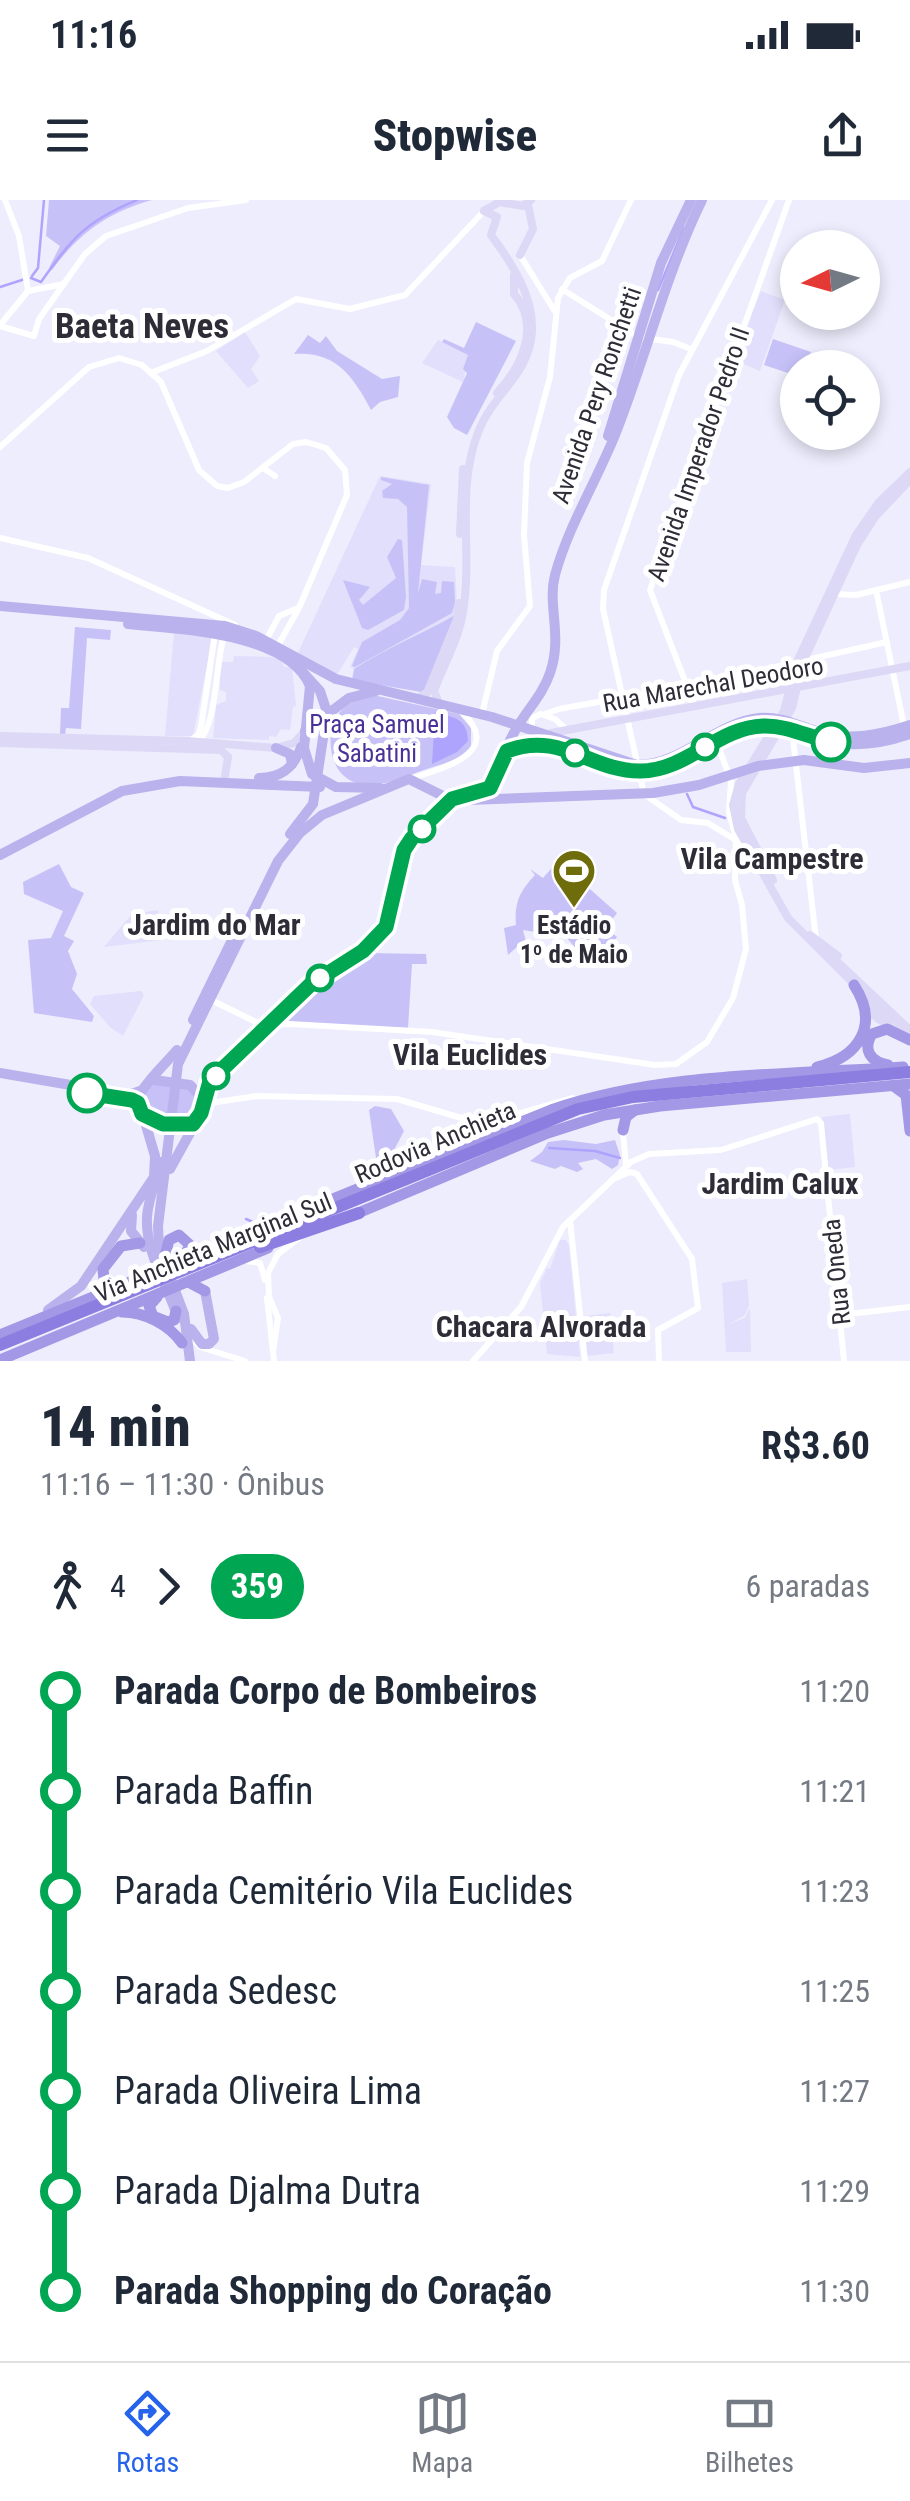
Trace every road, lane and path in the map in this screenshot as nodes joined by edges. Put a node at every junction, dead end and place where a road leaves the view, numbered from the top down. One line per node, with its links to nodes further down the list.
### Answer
1 (4, 200): 12 (street)
2 (246, 200): 13 (street)
3 (631, 200): 15 (street)
4 (691, 200): 18 (main road, Avenida Pery Ronchetti)
5 (702, 200): 18 (main road, Avenida Pery Ronchetti)
6 (772, 200): 19 (street)
7 (788, 200): 54 (street, Avenida Imperador Pedro II)
8 (529, 202): 9 (main road); 11 (main road)
9 (484, 211): 10 (main road); 21 (street)
10 (502, 252): 11 (main road); 14 (main road)
11 (520, 255): 16 (street)
12 (30, 284): 13 (street); 17 (street)
13 (64, 284): 17 (street)
14 (517, 289): 23 (main road); 24 (main road)
15 (562, 289): 16 (street); 18 (street)
16 (554, 312): 64 (street)
17 (0, 325)
18 (643, 340): 19 (street); 63 (main road, Avenida Pery Ronchetti); 68 (main road, Avenida Pery Ronchetti)
19 (691, 349): 58 (street)
20 (142, 364): 21 (street); 22 (street); 25 (street)
21 (153, 372): 27 (street)
22 (142, 376)
23 (477, 422): 24 (main road); 26 (main road)
24 (474, 444): 29 (main road)
25 (0, 448)
26 (466, 454): 29 (main road); 32 (main road)
27 (263, 468): 30 (street); 38 (street)
28 (910, 472): 43 (main road)
29 (467, 474): 32 (main road)
30 (276, 476)
31 (910, 480): 37 (main road)
32 (464, 487): 34 (main road)
33 (0, 538): 41 (street)
34 (462, 577): 48 (main road); 48 (main road)
35 (910, 582): 36 (street)
36 (876, 590): 37 (street); 44 (street)
37 (834, 594): 47 (main road)
38 (299, 608): 40 (street); 42 (street)
39 (0, 609): 41 (main road)
40 (275, 623): 42 (street); 45 (street)
41 (220, 627): 45 (main road); 45 (main road); 53 (street); 53 (street)
42 (286, 631): 46 (street)
43 (808, 638): 47 (main road); 49 (main road)
44 (886, 642): 49 (street); 52 (street)
45 (264, 644): 46 (main road, Rua Marechal Deodoro); 51 (main road)
46 (277, 647): 56 (main road, Rua Marechal Deodoro)
47 (808, 651): 49 (main road)
48 (447, 652): 57 (main road); 60 (main road)
49 (799, 663): 54 (street); 55 (main road)
50 (910, 666): 52 (main road, Rua Marechal Deodoro)
51 (300, 669): 65 (main road); 72 (main road)
52 (892, 670): 55 (main road, Rua Marechal Deodoro); 69 (street)
53 (212, 685): 59 (street)
54 (686, 686): 58 (street); 61 (street, Avenida Imperador Pedro II)
55 (791, 690): 61 (main road, Rua Marechal Deodoro); 67 (main road); 67 (main road)
56 (388, 692): 57 (main road, Rua Marechal Deodoro); 65 (main road)
57 (418, 698): 60 (main road, Rua Marechal Deodoro)
58 (624, 698): 63 (street); 66 (street)
59 (209, 701): 70 (street); 77 (street)
60 (439, 703): 62 (main road, Rua Marechal Deodoro)
61 (695, 707): 66 (main road, Rua Marechal Deodoro)
62 (456, 708): 64 (main road, Rua Marechal Deodoro); 88 (street)
63 (539, 712): 68 (main road); 71 (street)
64 (487, 715): 68 (main road, Rua Marechal Deodoro)
65 (326, 718): 72 (main road); 98 (main road)
66 (629, 719): 71 (main road, Rua Marechal Deodoro); 84 (street)
67 (784, 724): 69 (main road); 73 (main road); 82 (street); 86 (main road)
68 (521, 725): 71 (main road, Rua Marechal Deodoro); 80 (main road); 84 (main road)
69 (908, 729)
70 (206, 730): 75 (street); 76 (main road)
71 (568, 731)
72 (304, 732): 79 (main road); 85 (main road); 90 (main road)
73 (715, 738): 84 (main road); 86 (street)
74 (0, 740): 77 (main road)
75 (200, 742): 76 (main road); 77 (main road)
76 (212, 742): 78 (main road)
77 (186, 744): 81 (main road)
78 (249, 747): 79 (main road); 81 (main road)
79 (276, 748): 85 (main road)
80 (508, 748): 84 (main road); 93 (main road)
81 (228, 756): 87 (main road)
82 (796, 761): 83 (main road); 86 (main road); 96 (street)
83 (910, 763)
84 (640, 768): 92 (street)
85 (291, 770): 87 (main road); 89 (main road)
86 (742, 772): 92 (main road); 94 (main road); 94 (street); 96 (main road)
87 (231, 776): 89 (main road); 95 (main road)
88 (409, 779): 91 (main road); 93 (main road)
89 (282, 785): 90 (main road)
90 (336, 787): 91 (main road)
91 (386, 787): 98 (main road)
92 (644, 794): 93 (main road); 94 (street)
93 (452, 799): 101 (street)
94 (739, 839): 96 (main road); 101 (street)
95 (0, 852)
96 (818, 947): 97 (main road); 100 (main road)
97 (856, 984): 99 (highway); 102 (main road)
98 (207, 998): 101 (street); 104 (main road); 105 (main road)
99 (864, 999): 100 (main road); 103 (main road); 108 (highway)
100 (901, 1016): 102 (main road)
101 (269, 1024): 115 (street)
102 (910, 1028)
103 (910, 1040): 109 (highway)
104 (177, 1050): 105 (main road); 110 (main road)
105 (175, 1066): 123 (main road)
106 (860, 1070): 108 (highway); 109 (highway); 111 (highway)
107 (0, 1075): 113 (main road); 116 (main road)
108 (772, 1076): 114 (highway)
109 (907, 1077): 111 (highway, Rodovia Anchieta); 112 (highway, Via Anchieta Marginal Sul); 139 (highway, Rodovia Anchieta)
110 (154, 1080): 113 (main road); 115 (main road)
111 (750, 1086): 139 (highway, Rodovia Anchieta)
112 (881, 1086): 117 (highway, Via Anchieta Marginal Sul); 122 (highway)
113 (140, 1090): 116 (main road)
114 (604, 1093): 115 (street); 131 (highway)
115 (203, 1098): 120 (main road)
116 (138, 1103): 119 (main road)
117 (638, 1108): 118 (highway, Via Anchieta Marginal Sul); 121 (highway)
118 (604, 1115): 121 (highway); 130 (highway, Via Anchieta Marginal Sul)
119 (145, 1116): 120 (main road); 123 (main road)
120 (193, 1124): 127 (main road)
121 (623, 1130): 124 (street)
122 (910, 1131)
123 (161, 1160): 127 (main road); 129 (main road); 138 (main road)
124 (627, 1169): 125 (street); 126 (street); 151 (street, Rua Oneda)
125 (638, 1177): 126 (street); 164 (street)
126 (600, 1190): 132 (street)
127 (163, 1194): 128 (main road)
128 (165, 1206): 138 (main road); 138 (main road)
129 (134, 1209): 136 (main road); 154 (main road)
130 (359, 1213): 134 (highway, Via Anchieta Marginal Sul); 139 (highway)
131 (289, 1218): 139 (highway); 140 (highway)
132 (568, 1220): 133 (street); 135 (street)
133 (560, 1235): 135 (street); 162 (street)
134 (299, 1238): 137 (highway, Via Anchieta Marginal Sul); 141 (street)
135 (571, 1242): 163 (street)
136 (140, 1244): 138 (main road); 144 (highway)
137 (267, 1248): 142 (highway); 157 (highway, Via Anchieta Marginal Sul)
138 (161, 1259): 140 (highway); 146 (main road)
139 (212, 1260): 154 (highway, Rodovia Anchieta); 155 (highway, Rodovia Anchieta)
140 (181, 1261): 144 (highway)
141 (272, 1262): 143 (street); 152 (street)
142 (237, 1264): 143 (street); 146 (highway)
143 (263, 1268): 152 (street)
144 (136, 1279): 148 (highway)
145 (205, 1291): 146 (highway); 156 (main road)
146 (175, 1293): 149 (highway); 150 (main road); 150 (highway); 153 (main road)
147 (910, 1307): 151 (street)
148 (58, 1312): 154 (highway)
149 (122, 1312): 153 (highway); 157 (highway)
150 (182, 1313): 153 (main road)
151 (840, 1315): 165 (street, Rua Oneda)
152 (273, 1318): 161 (street)
153 (188, 1336): 156 (main road); 158 (main road)
154 (7, 1337): 155 (highway, Rodovia Anchieta)
155 (0, 1347)
156 (210, 1349): 158 (street); 159 (street); 160 (street)
157 (0, 1360)
158 (188, 1360)
159 (232, 1361)
160 (246, 1361)
161 (274, 1361)
162 (475, 1361)
163 (585, 1361)
164 (659, 1361)
165 (844, 1361)

